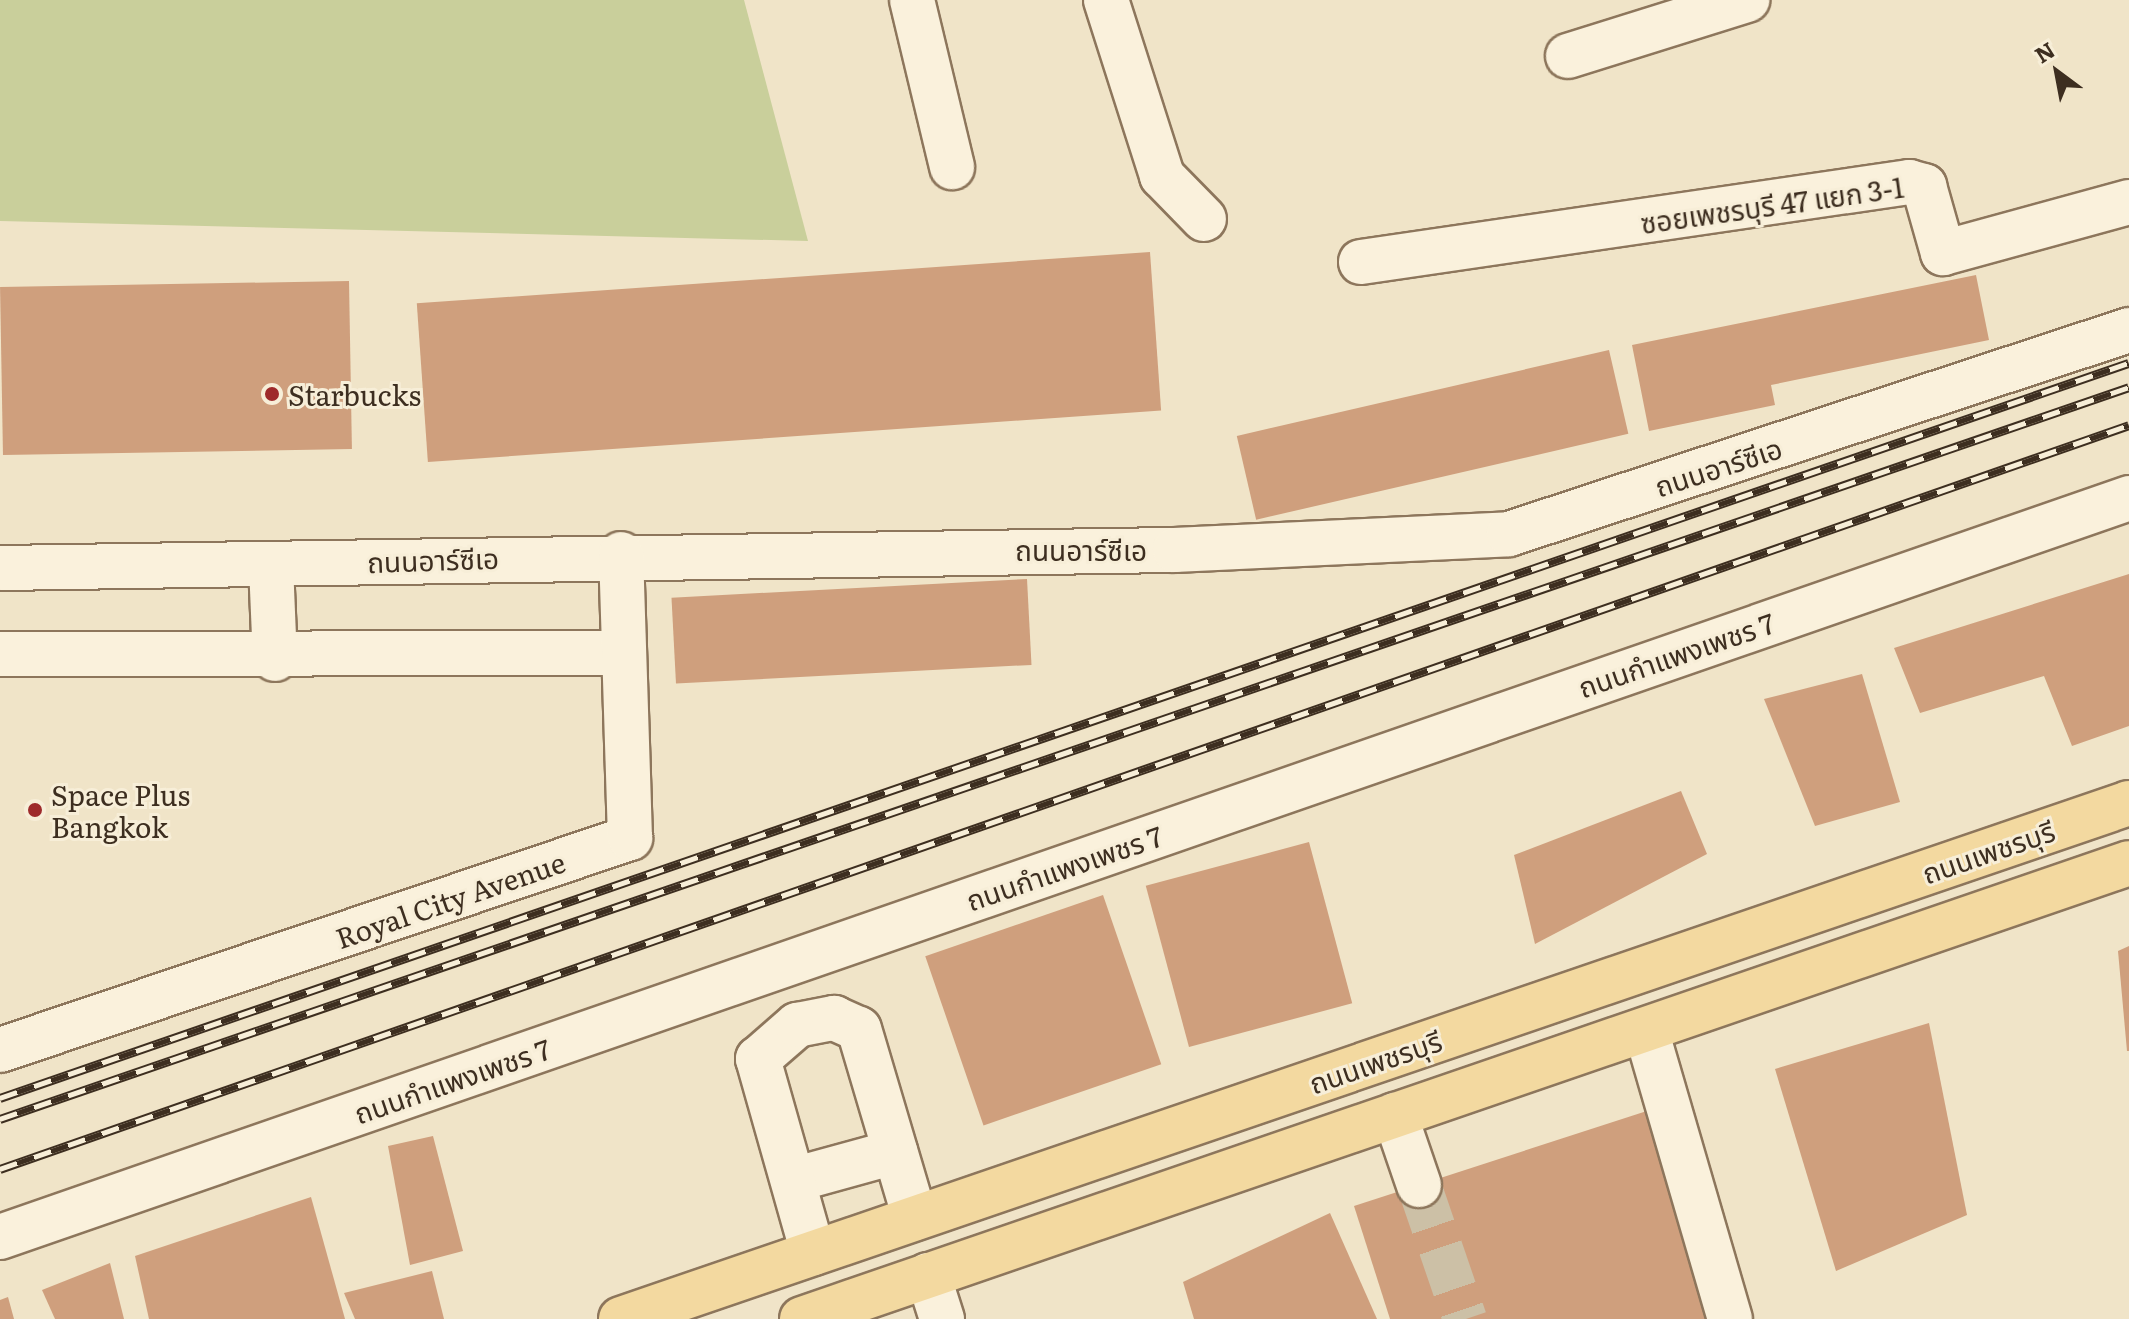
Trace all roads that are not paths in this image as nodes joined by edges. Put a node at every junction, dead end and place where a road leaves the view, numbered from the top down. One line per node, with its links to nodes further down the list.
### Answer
1 (912, 0): 5 (street)
2 (1106, 0): 7 (street)
3 (1747, 0): 4 (street)
4 (1568, 56)
5 (952, 167)
6 (2129, 202): 8 (street, ซอยเพชรบุรี 47 แยก 3-1)
7 (1204, 219)
8 (1361, 262)
9 (2129, 330): 11 (street, ถนนอาร์ซีเอ)
10 (2129, 498): 27 (street, ถนนกำแพงเพชร 7)
11 (621, 554): 12 (street, ถนนอาร์ซีเอ); 14 (street, Royal City Avenue)
12 (271, 565): 13 (street, ถนนอาร์ซีเอ); 16 (street)
13 (0, 568)
14 (624, 653): 16 (street); 20 (street, Royal City Avenue)
15 (0, 654): 16 (street)
16 (275, 659)
17 (2129, 803): 21 (main road, ถนนเพชรบุรี)
18 (2129, 863): 19 (main road, ถนนเพชรบุรี)
19 (1646, 1030): 22 (main road, ถนนเพชรบุรี); 33 (street)
20 (0, 1050)
21 (1352, 1069): 22 (main road); 26 (main road, ถนนเพชรบุรี)
22 (1381, 1120): 25 (street); 29 (main road, ถนนเพชรบุรี)
23 (895, 1152): 24 (street); 24 (street); 26 (street)
24 (793, 1180): 28 (street)
25 (1419, 1185)
26 (915, 1218): 28 (main road, ถนนเพชรบุรี)
27 (0, 1237)
28 (813, 1253): 30 (main road, ถนนเพชรบุรี)
29 (928, 1275): 31 (main road, ถนนเพชรบุรี); 32 (street)
30 (621, 1319)
31 (802, 1319)
32 (942, 1319)
33 (1730, 1319)

